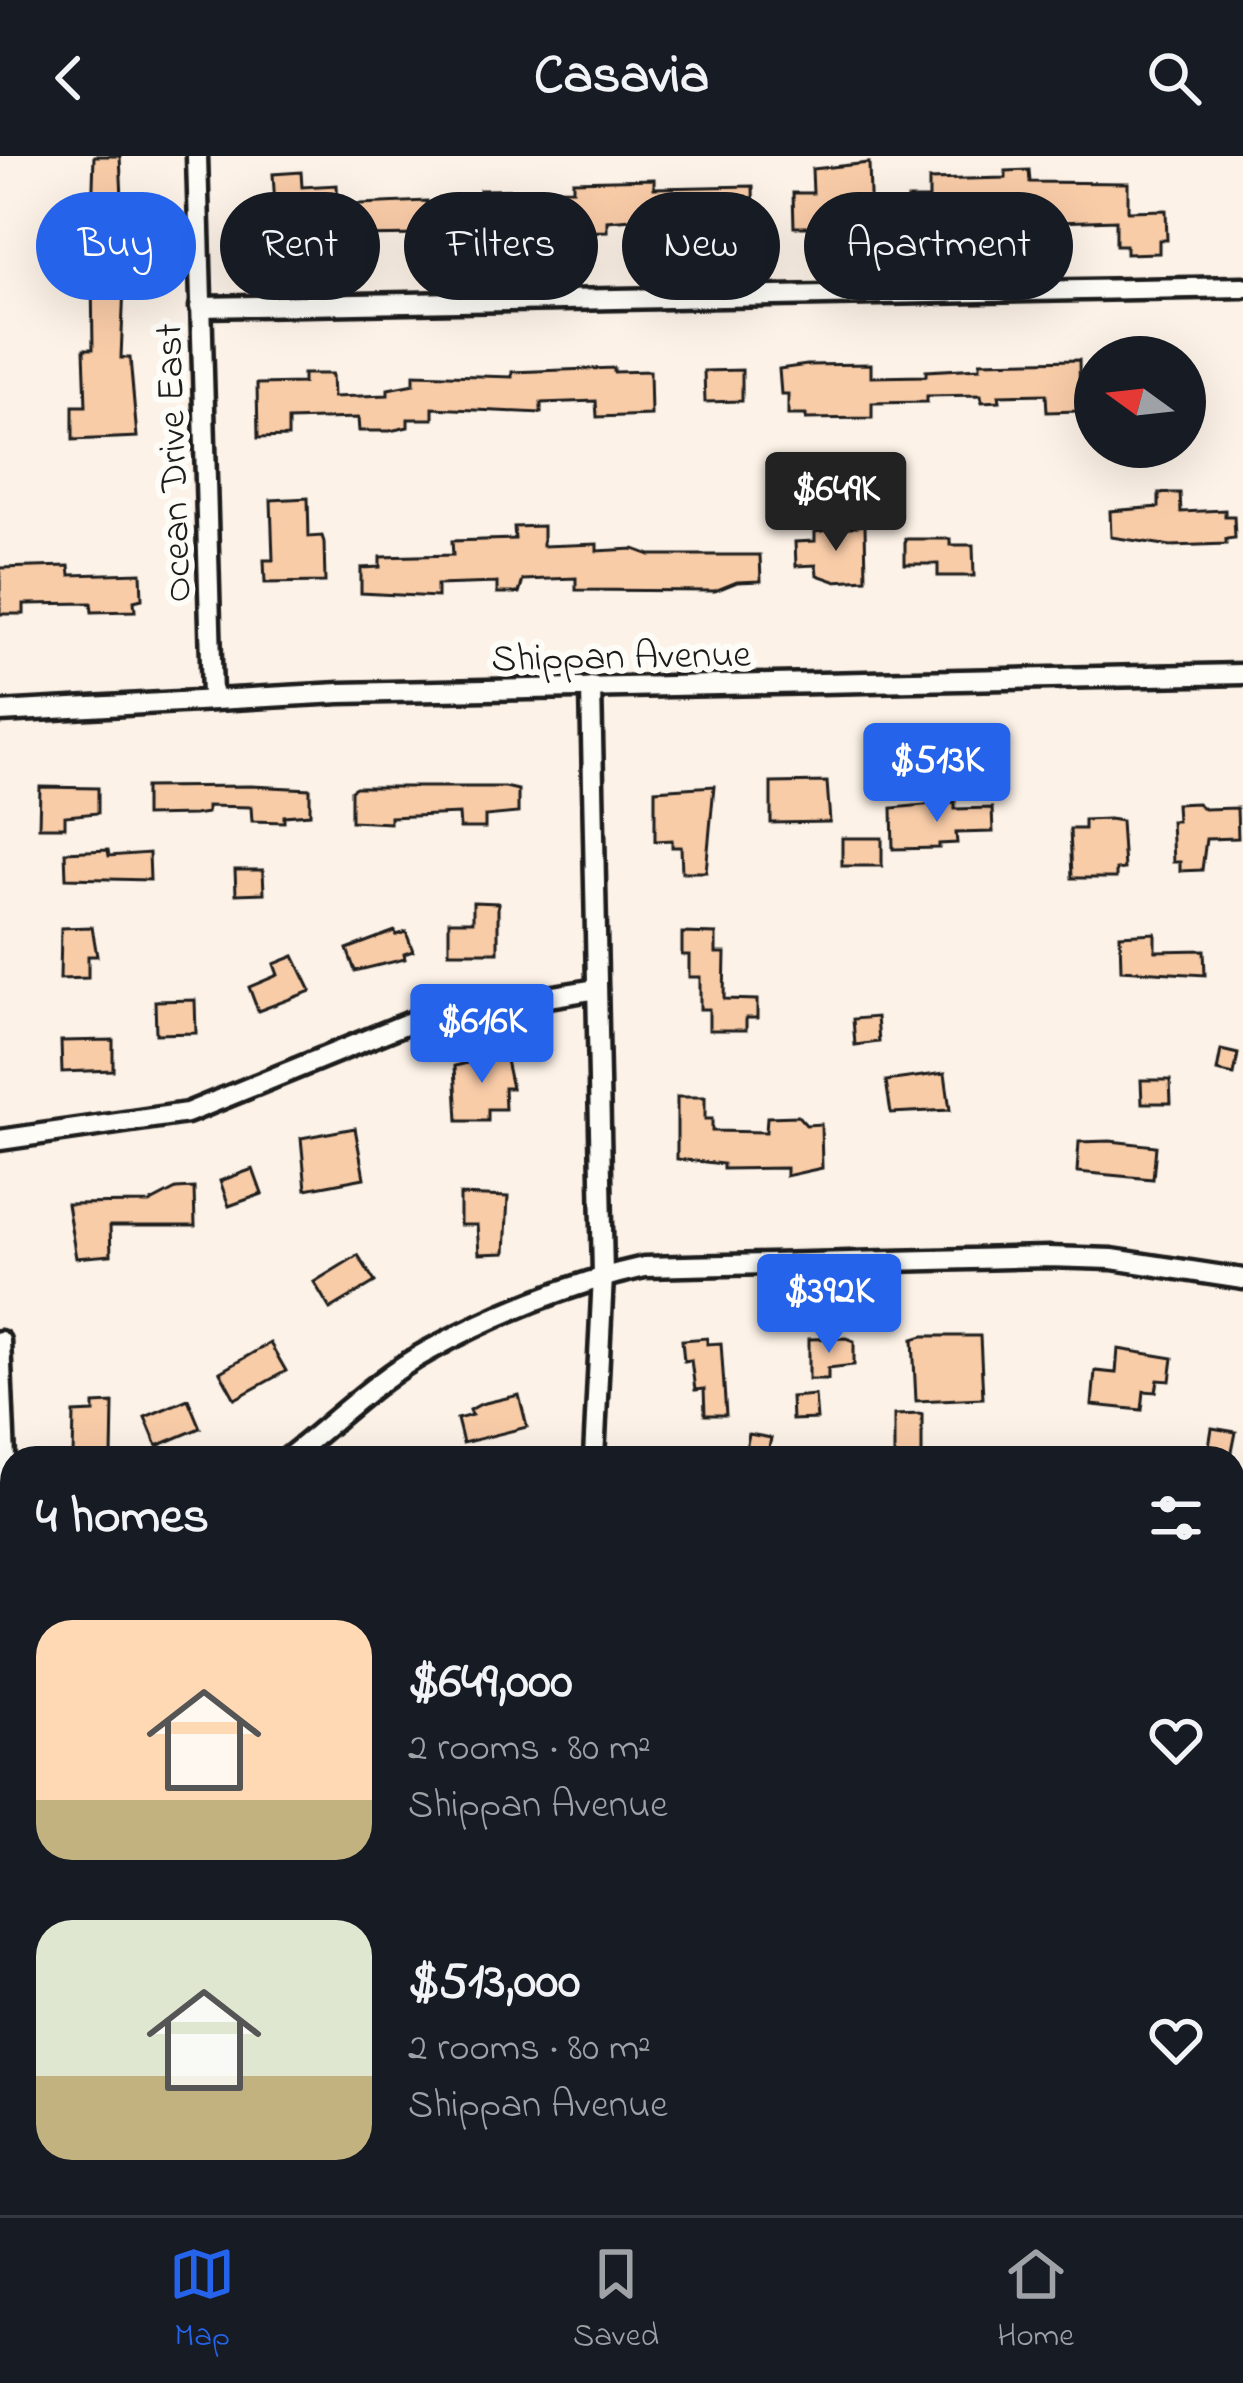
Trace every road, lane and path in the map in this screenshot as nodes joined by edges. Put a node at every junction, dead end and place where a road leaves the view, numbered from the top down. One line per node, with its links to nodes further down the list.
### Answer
1 (196, 156): 3 (street, Ocean Drive East)
2 (1243, 286): 3 (street)
3 (200, 307): 6 (street, Ocean Drive East)
4 (1243, 674): 5 (street, Shippan Avenue)
5 (591, 687): 6 (street, Shippan Avenue); 8 (street)
6 (212, 697): 7 (street, Shippan Avenue)
7 (0, 712)
8 (597, 988): 9 (street); 10 (street)
9 (0, 1140)
10 (603, 1276): 11 (street); 14 (street); 15 (street)
11 (1243, 1279)
12 (0, 1341): 13 (street)
13 (3, 1446)
14 (303, 1446)
15 (595, 1446)

